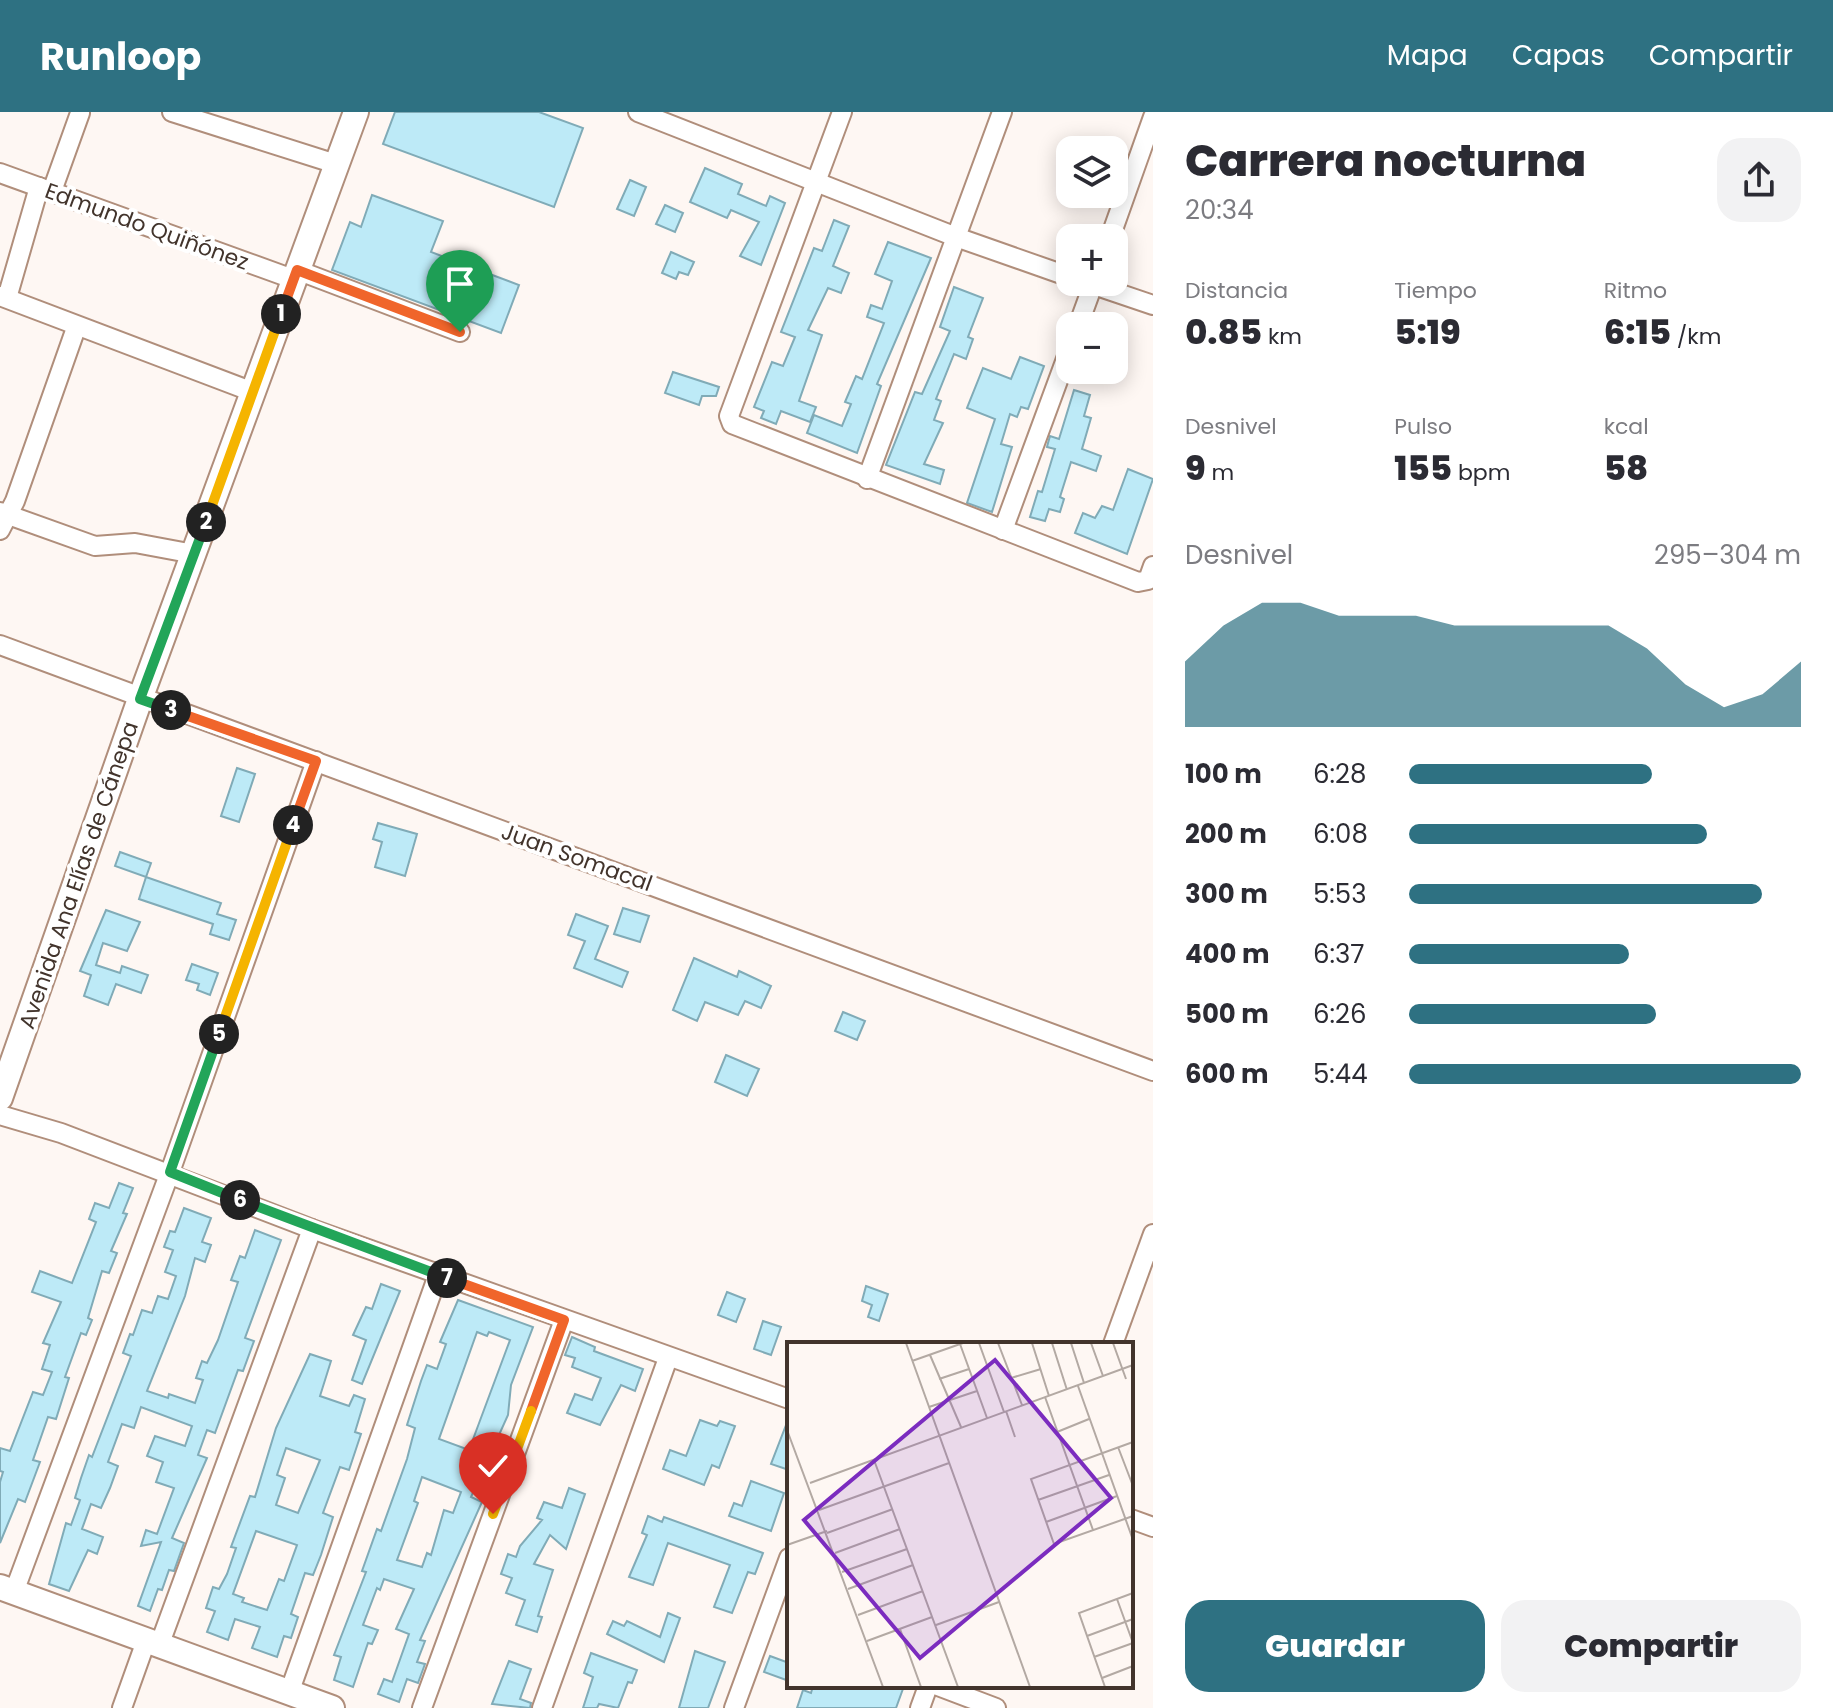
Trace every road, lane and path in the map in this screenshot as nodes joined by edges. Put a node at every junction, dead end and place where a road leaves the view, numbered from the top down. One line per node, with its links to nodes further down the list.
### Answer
1 (172, 112): 8 (street)
2 (356, 112): 8 (main road, Avenida Ana Elías de Cánepa)
3 (638, 112): 10 (street)
4 (842, 112): 10 (street)
5 (1002, 112): 13 (street)
6 (80, 113): 11 (street)
7 (1153, 117): 12 (street)
8 (336, 164): 15 (main road, Avenida Ana Elías de Cánepa)
9 (0, 173): 11 (street, Edmundo Quiñónez)
10 (816, 181): 13 (street); 23 (street)
11 (45, 189): 15 (street, Edmundo Quiñónez); 17 (street)
12 (1115, 224)
13 (956, 237): 14 (street); 23 (street)
14 (1056, 272)
15 (295, 274): 20 (street, Edmundo Quiñónez); 22 (main road, Avenida Ana Elías de Cánepa)
16 (1128, 296): 18 (street)
17 (4, 297): 19 (street)
18 (1153, 305)
19 (76, 328): 22 (street); 24 (street)
20 (460, 332)
21 (1057, 384): 25 (street)
22 (253, 392): 26 (main road, Avenida Ana Elías de Cánepa)
23 (867, 479): 25 (street)
24 (2, 518): 26 (street)
25 (1003, 530): 27 (street)
26 (194, 554): 29 (main road, Avenida Ana Elías de Cánepa)
27 (1153, 566)
28 (0, 645): 29 (street, Juan Somacal)
29 (140, 699): 30 (street, Juan Somacal); 32 (main road, Avenida Ana Elías de Cánepa)
30 (316, 761): 31 (street, Juan Somacal); 34 (street)
31 (1153, 1071)
32 (0, 1098)
33 (0, 1115): 34 (street)
34 (170, 1172): 35 (street); 45 (street)
35 (312, 1229): 37 (street); 46 (street)
36 (1153, 1234): 39 (street)
37 (438, 1275): 38 (street); 49 (street)
38 (564, 1320): 40 (street); 52 (street)
39 (1114, 1342)
40 (668, 1358): 41 (street); 53 (street)
41 (787, 1398)
42 (1133, 1520): 43 (street)
43 (1153, 1527)
44 (787, 1563): 54 (street)
45 (7, 1590): 46 (main road)
46 (152, 1643): 49 (main road); 50 (street)
47 (927, 1688): 55 (street)
48 (943, 1688): 56 (street)
49 (289, 1693): 51 (main road)
50 (122, 1708)
51 (332, 1708)
52 (422, 1708)
53 (542, 1708)
54 (734, 1708)
55 (920, 1708)
56 (996, 1708)

